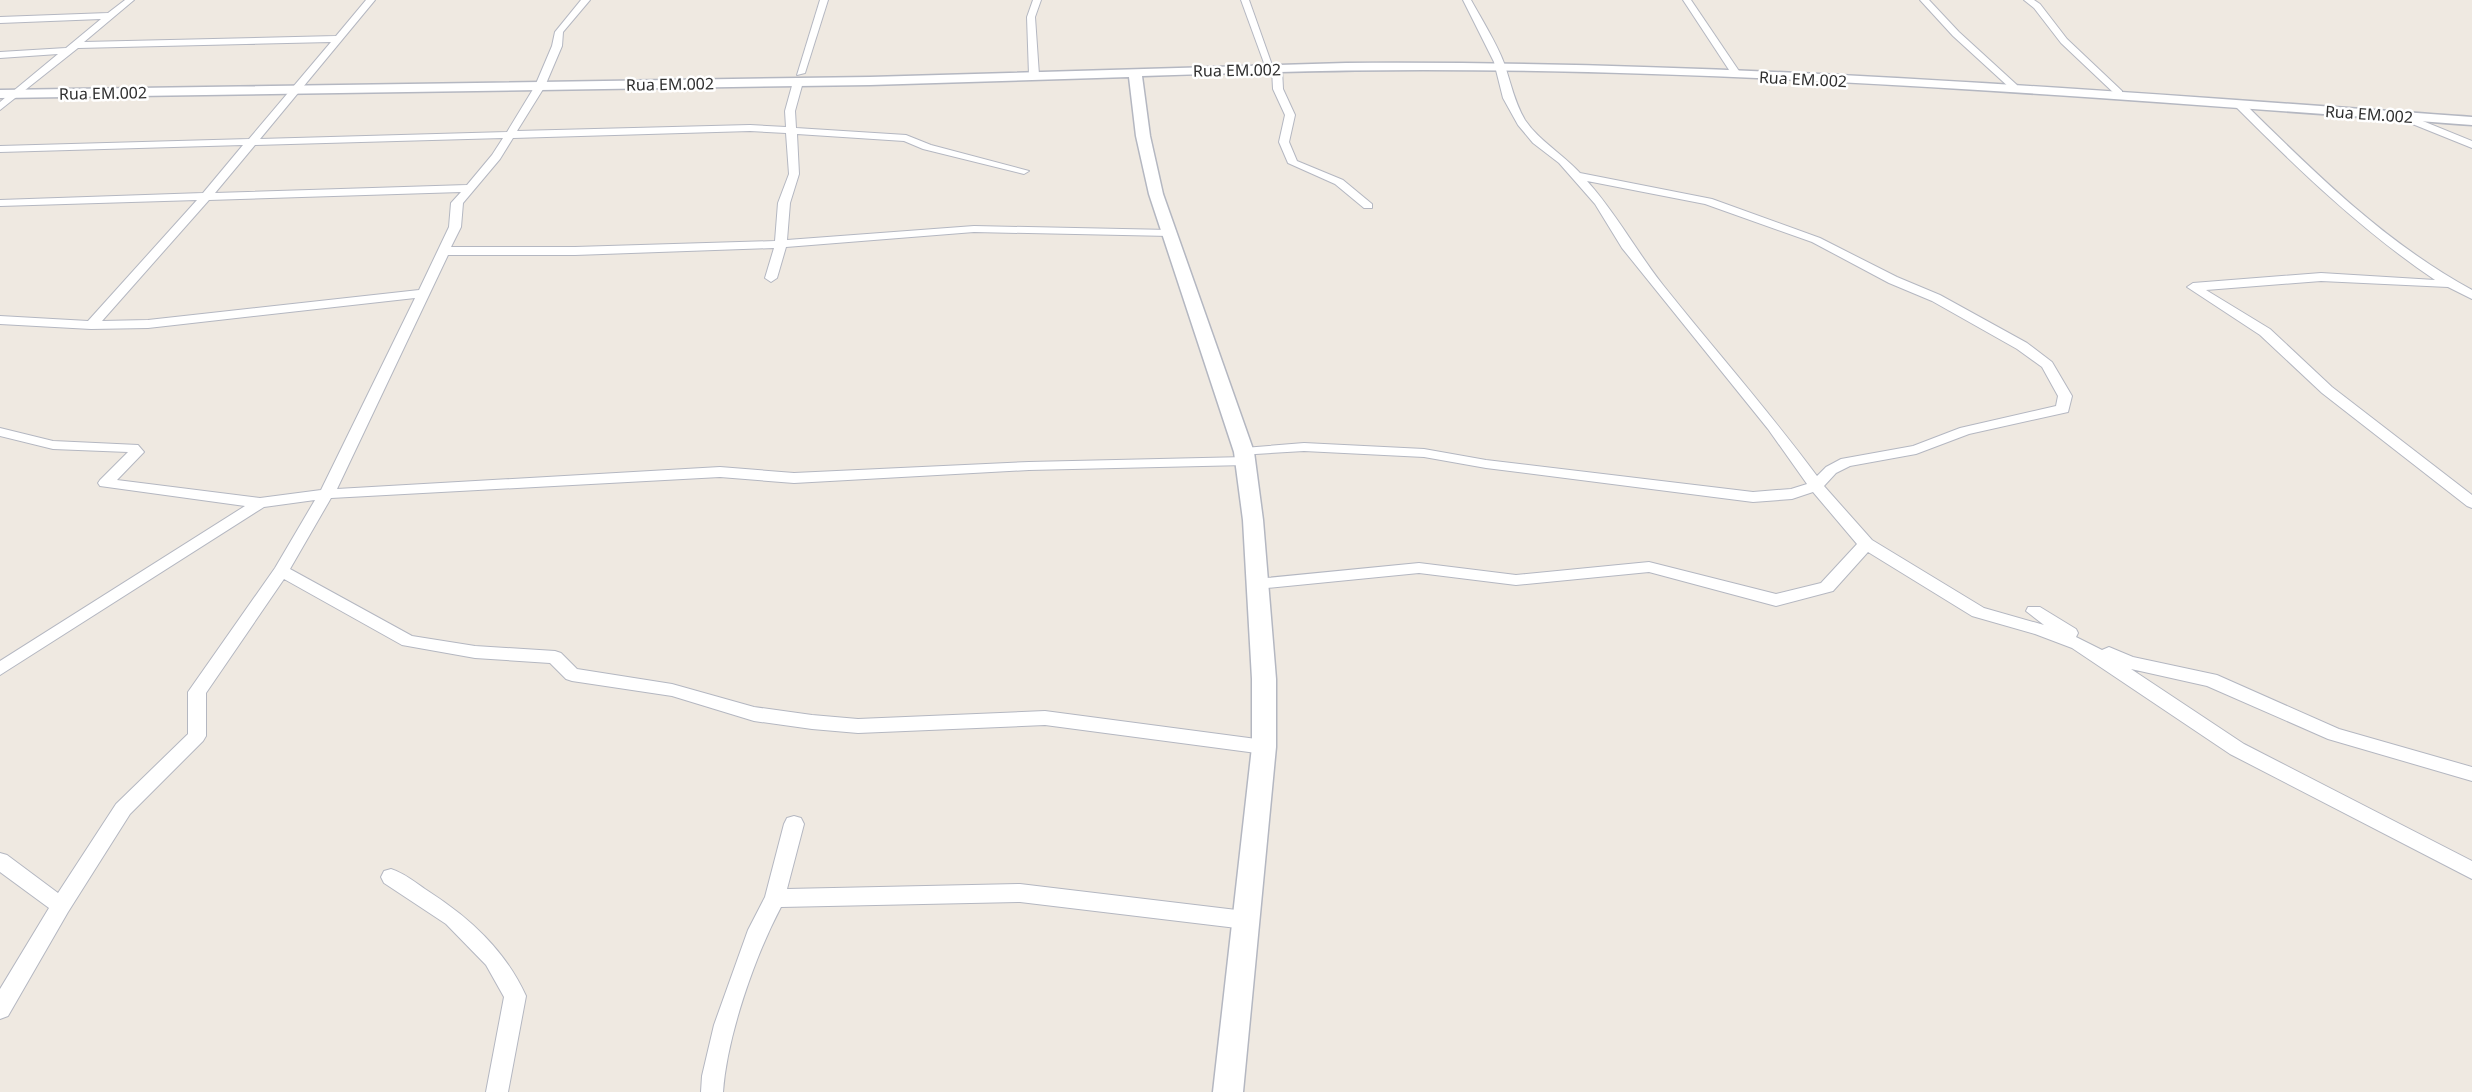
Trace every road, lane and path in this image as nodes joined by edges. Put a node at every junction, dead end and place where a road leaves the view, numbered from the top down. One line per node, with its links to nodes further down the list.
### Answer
1 (130, 0): 11 (street)
2 (371, 0): 13 (street)
3 (586, 0): 22 (street)
4 (824, 0): 21 (street)
5 (1037, 0): 18 (street)
6 (1245, 0): 17 (street)
7 (1467, 0): 16 (street)
8 (1687, 0): 20 (street)
9 (1924, 0): 25 (street)
10 (2028, 0): 27 (street)
11 (112, 16): 12 (street); 14 (street)
12 (0, 20)
13 (336, 39): 14 (street); 23 (street)
14 (72, 48): 15 (street); 26 (street)
15 (0, 55)
16 (1498, 65): 17 (street, Rua EM.002); 20 (street, Rua EM.002); 29 (street, Rua EM.002); 39 (street)
17 (1273, 66): 18 (street, Rua EM.002); 19 (street, Rua EM.002); 43 (street)
18 (1034, 71): 19 (street, Rua EM.002); 21 (street, Rua EM.002)
19 (1135, 71): 44 (street)
20 (1734, 71): 25 (street, Rua EM.002)
21 (799, 77): 22 (street, Rua EM.002); 33 (street)
22 (541, 82): 23 (street, Rua EM.002); 34 (street)
23 (297, 86): 26 (street, Rua EM.002); 35 (street)
24 (0, 87): 26 (street, Rua EM.002)
25 (2014, 87): 27 (street, Rua EM.002)
26 (22, 90): 28 (street, Rua EM.002); 30 (street)
27 (2119, 93): 32 (street, Rua EM.002)
28 (0, 94)
29 (2239, 104): 31 (street, Rua EM.002); 48 (street)
30 (0, 107)
31 (2404, 117): 32 (street, Rua EM.002); 36 (street)
32 (2472, 119)
33 (793, 130): 34 (street); 38 (street); 45 (street)
34 (510, 134): 35 (street); 40 (street)
35 (251, 142): 37 (street); 41 (street)
36 (2472, 145)
37 (0, 149)
38 (1024, 171)
39 (1578, 176): 55 (street); 55 (street)
40 (471, 188): 41 (street); 46 (street)
41 (205, 197): 42 (street); 52 (street)
42 (0, 203)
43 (1368, 206)
44 (1170, 233): 45 (street); 54 (street)
45 (781, 244): 46 (street); 47 (street)
46 (444, 251): 49 (street)
47 (771, 278)
48 (2449, 284): 50 (street); 58 (street)
49 (424, 293): 52 (street); 56 (street)
50 (2472, 295)
51 (0, 320): 52 (street)
52 (91, 325)
53 (0, 432): 57 (street)
54 (1245, 456): 55 (street); 56 (street); 61 (street)
55 (1816, 485): 59 (street)
56 (327, 494): 57 (street); 60 (street)
57 (260, 503): 63 (street)
58 (2472, 503)
59 (1866, 544): 61 (street); 68 (street)
60 (281, 571): 64 (street); 71 (street)
61 (1256, 584): 64 (street)
62 (2034, 611): 65 (street)
63 (0, 669)
64 (1264, 747): 72 (street)
65 (2472, 774)
66 (794, 824): 70 (street)
67 (0, 860): 71 (street)
68 (2472, 871)
69 (391, 877): 74 (street)
70 (775, 898): 72 (street); 75 (street)
71 (61, 906): 73 (street)
72 (1245, 920): 76 (street)
73 (0, 1009)
74 (497, 1092)
75 (712, 1092)
76 (1228, 1092)

